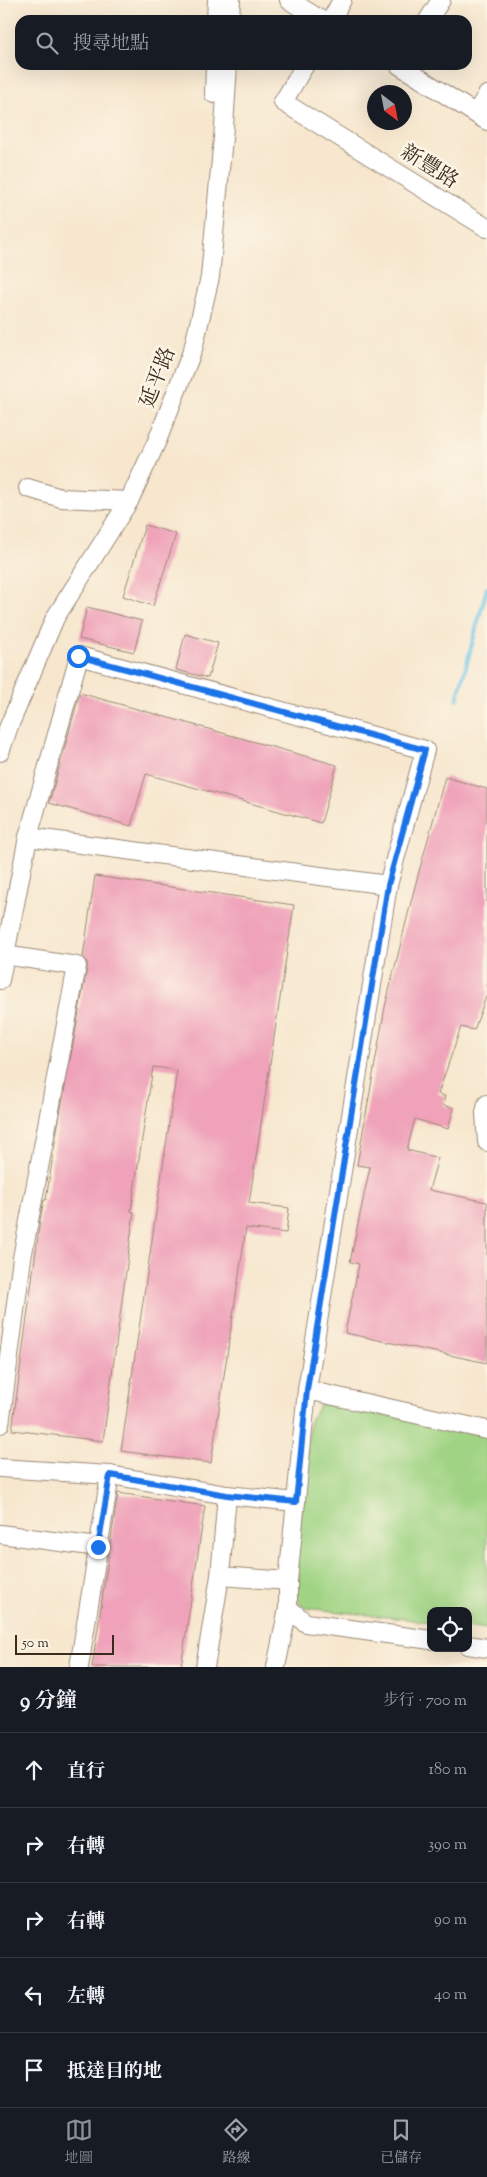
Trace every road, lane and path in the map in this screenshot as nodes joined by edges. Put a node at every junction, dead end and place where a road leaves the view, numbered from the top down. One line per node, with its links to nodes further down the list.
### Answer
1 (217, 0): 6 (street)
2 (231, 0): 7 (street)
3 (289, 0): 8 (street)
4 (342, 0): 9 (street)
5 (441, 0): 10 (street)
6 (216, 15)
7 (230, 15)
8 (313, 15)
9 (333, 15)
10 (431, 15)
11 (215, 70): 17 (street, 延平路)
12 (228, 70): 17 (street, 延平路)
13 (302, 70): 18 (street, 新豐路)
14 (407, 70): 16 (street)
15 (487, 95): 16 (street)
16 (481, 117)
17 (224, 127): 20 (street, 延平路)
18 (487, 228)
19 (28, 488): 20 (street)
20 (129, 501): 21 (street, 延平路)
21 (0, 752)
22 (28, 837): 23 (street); 23 (street); 24 (street)
23 (388, 885): 28 (street)
24 (4, 955): 25 (street); 29 (street)
25 (0, 980)
26 (487, 1104): 27 (street)
27 (487, 1142)
28 (307, 1390): 30 (street); 34 (street)
29 (0, 1424)
30 (487, 1430)
31 (0, 1468): 32 (street)
32 (110, 1475): 33 (street); 36 (street)
33 (227, 1495): 34 (street); 37 (street)
34 (296, 1502): 38 (street)
35 (0, 1534): 36 (street)
36 (98, 1547): 43 (street)
37 (220, 1576): 38 (street); 44 (street)
38 (288, 1580): 39 (street)
39 (288, 1608): 40 (street); 45 (street)
40 (427, 1639)
41 (472, 1646): 42 (street)
42 (487, 1648)
43 (79, 1667)
44 (205, 1667)
45 (276, 1667)

